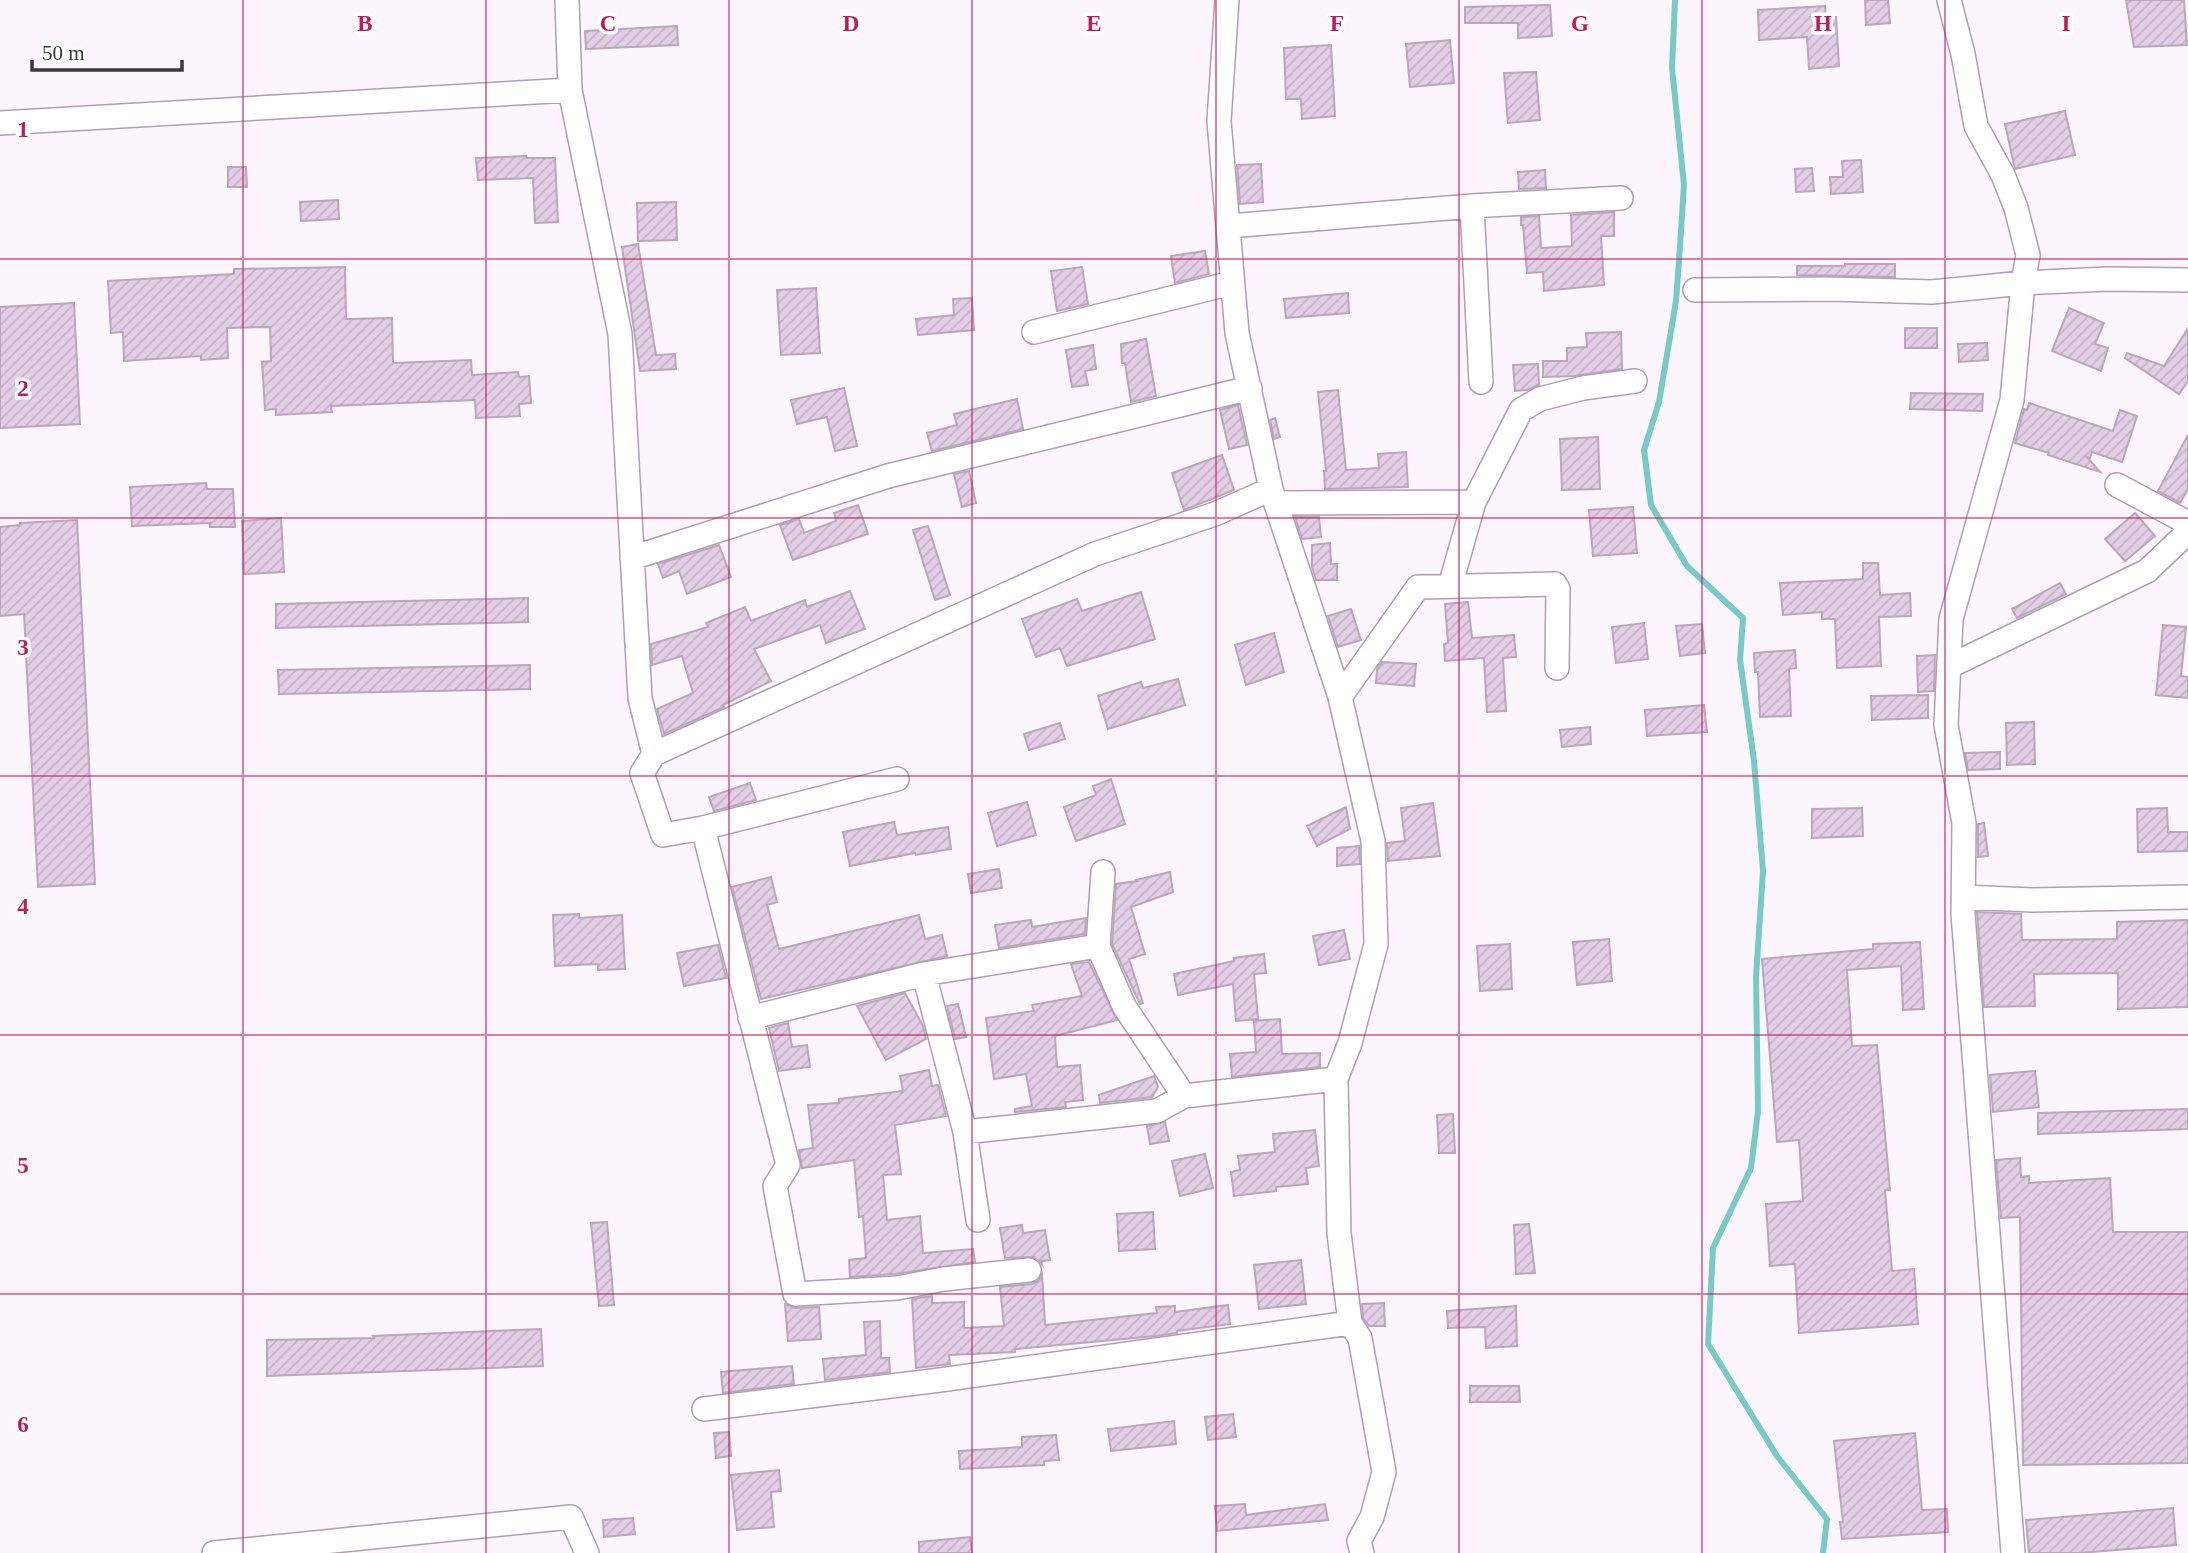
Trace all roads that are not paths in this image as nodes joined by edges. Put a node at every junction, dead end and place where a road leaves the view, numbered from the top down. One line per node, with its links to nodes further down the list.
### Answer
1 (567, 0): 4 (street)
2 (1227, 0): 8 (street)
3 (1950, 0): 11 (street)
4 (570, 90): 5 (street); 22 (street)
5 (0, 123)
6 (1621, 198): 7 (street)
7 (1472, 206): 8 (street); 15 (street)
8 (1229, 226): 10 (street)
9 (2188, 280): 11 (street)
10 (1232, 284): 13 (street); 16 (street)
11 (2023, 284): 12 (street); 24 (street)
12 (1695, 290)
13 (1034, 332)
14 (1635, 381): 19 (street)
15 (1481, 382)
16 (1250, 388): 18 (street); 22 (street)
17 (2117, 485): 20 (street)
18 (1274, 496): 19 (street); 26 (street); 27 (street)
19 (1474, 502): 23 (street)
20 (2188, 523)
21 (2188, 532): 24 (street)
22 (632, 558): 27 (street)
23 (1450, 586): 25 (street); 26 (street)
24 (1950, 666): 31 (street)
25 (1558, 668)
26 (1340, 697): 36 (street)
27 (654, 754): 29 (street)
28 (897, 779): 29 (street)
29 (703, 828): 35 (street)
30 (1103, 872): 33 (street)
31 (1964, 897): 32 (street); 46 (street)
32 (2188, 897)
33 (1098, 946): 34 (street); 37 (street)
34 (924, 974): 35 (street); 38 (street)
35 (750, 1018): 40 (street)
36 (1336, 1079): 37 (street); 41 (street)
37 (1184, 1096): 38 (street)
38 (965, 1132): 39 (street)
39 (978, 1220)
40 (1029, 1270)
41 (1350, 1323): 42 (street); 45 (street)
42 (704, 1409)
43 (214, 1553): 44 (street)
44 (587, 1553)
45 (1362, 1553)
46 (2013, 1553)

